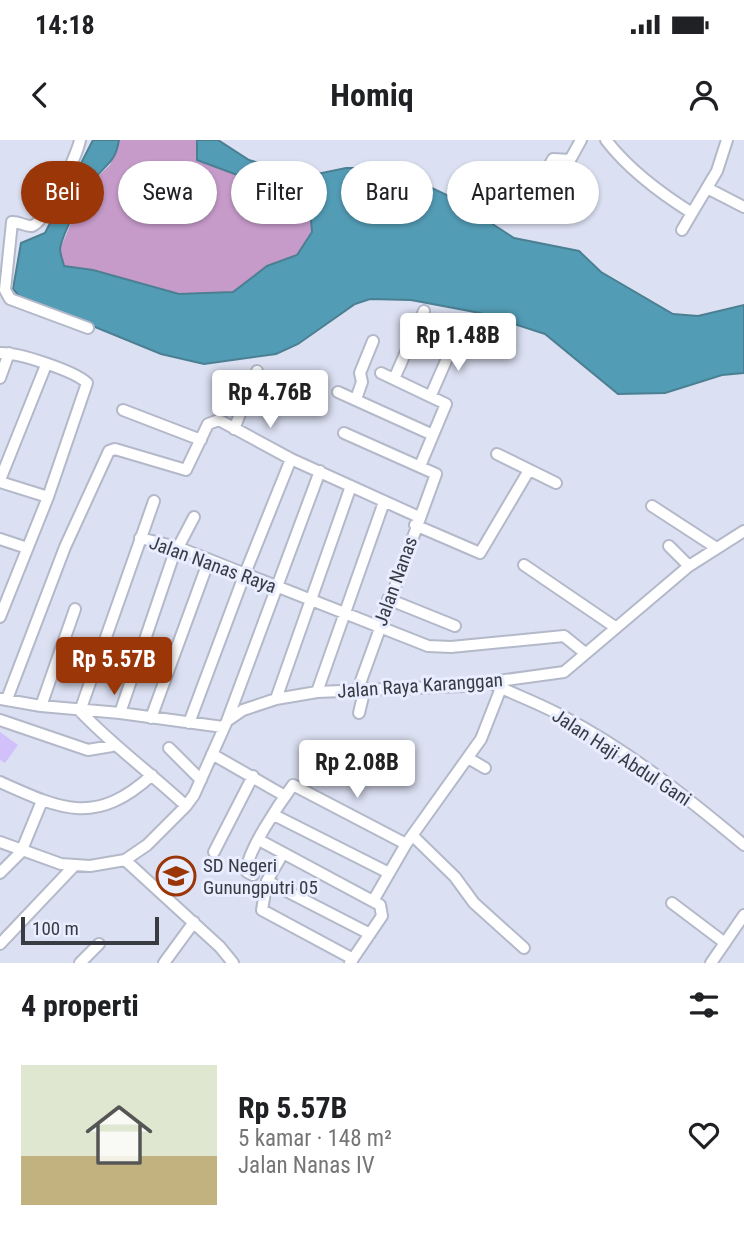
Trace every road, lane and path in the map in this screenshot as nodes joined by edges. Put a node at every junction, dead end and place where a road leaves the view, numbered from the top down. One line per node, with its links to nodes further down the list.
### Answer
1 (80, 140): 11 (street)
2 (581, 140): 5 (street)
3 (606, 140): 8 (street)
4 (727, 140): 6 (street)
5 (552, 161)
6 (707, 188): 7 (street); 8 (street)
7 (744, 207)
8 (692, 213): 9 (street)
9 (682, 230)
10 (425, 312): 19 (street)
11 (88, 328)
12 (456, 338): 21 (street)
13 (373, 341): 22 (street)
14 (4, 353): 15 (street); 18 (street)
15 (46, 365): 33 (street); 36 (street)
16 (257, 371): 24 (street)
17 (381, 373): 19 (street)
18 (0, 378)
19 (394, 379): 21 (street)
20 (338, 392): 22 (street)
21 (431, 395): 26 (street)
22 (356, 399): 26 (street)
23 (124, 410): 27 (street)
24 (234, 429): 27 (street); 29 (street)
25 (344, 433): 30 (street)
26 (433, 435): 30 (street)
27 (201, 440): 66 (street)
28 (497, 454): 32 (street)
29 (292, 459): 31 (street); 52 (street)
30 (420, 466): 41 (street, Jalan Nanas)
31 (320, 471): 35 (street); 53 (street)
32 (528, 472): 34 (street); 41 (street)
33 (0, 481): 36 (street)
34 (555, 483)
35 (351, 486): 38 (street); 54 (street)
36 (48, 497): 48 (street)
37 (154, 501): 43 (street)
38 (384, 502): 41 (street); 57 (street)
39 (652, 506): 47 (street)
40 (194, 517): 45 (street)
41 (417, 521): 55 (street, Jalan Nanas)
42 (744, 531): 47 (street, Jalan Raya Karanggan)
43 (139, 538): 45 (street, Jalan Nanas Raya); 69 (street, Jalan Nanas Raya)
44 (0, 539): 48 (street)
45 (177, 547): 49 (street, Jalan Nanas Raya); 70 (street)
46 (669, 547): 51 (street)
47 (715, 547): 51 (street, Jalan Raya Karanggan)
48 (27, 548): 58 (street)
49 (209, 560): 52 (street, Jalan Nanas Raya); 72 (street)
50 (524, 565): 61 (street)
51 (688, 566): 61 (street, Jalan Raya Karanggan)
52 (244, 576): 53 (street, Jalan Nanas Raya); 74 (street)
53 (278, 587): 54 (street, Jalan Nanas Raya); 75 (street)
54 (310, 598): 57 (street, Jalan Nanas Raya); 67 (street)
55 (388, 600): 59 (street, Jalan Nanas); 60 (street)
56 (75, 609): 68 (street)
57 (346, 611): 59 (street, Jalan Nanas Raya); 65 (street)
58 (0, 617)
59 (379, 625): 62 (street, Jalan Nanas Raya); 64 (street, Jalan Nanas)
60 (455, 626)
61 (615, 627): 62 (street, Jalan Raya Karanggan)
62 (585, 653): 63 (street, Jalan Raya Karanggan)
63 (496, 685): 64 (street, Jalan Raya Karanggan); 79 (street); 92 (street, Jalan Haji Abdul Gani)
64 (361, 688): 65 (street, Jalan Raya Karanggan); 71 (street, Jalan Nanas)
65 (317, 692): 67 (street, Jalan Raya Karanggan)
66 (4, 699): 68 (street)
67 (276, 699): 75 (street, Jalan Raya Karanggan)
68 (41, 706): 69 (street)
69 (80, 711): 70 (street); 76 (street)
70 (120, 713): 72 (street)
71 (359, 713)
72 (151, 719): 74 (street)
73 (0, 720): 76 (street)
74 (189, 723): 75 (street)
75 (225, 724): 78 (street)
76 (112, 746): 81 (street)
77 (169, 748): 83 (street)
78 (212, 754): 82 (street); 83 (street)
79 (468, 758): 80 (street); 90 (street)
80 (485, 768)
81 (152, 775): 86 (street); 87 (street)
82 (253, 776): 85 (street); 94 (street)
83 (201, 780): 87 (street)
84 (0, 782): 86 (street)
85 (285, 796): 88 (street); 90 (street)
86 (42, 801): 93 (street)
87 (186, 806): 96 (street)
88 (274, 815): 89 (street); 99 (street)
89 (258, 840): 95 (street); 100 (street)
90 (409, 840): 99 (street); 110 (street)
91 (0, 842): 93 (street)
92 (744, 845)
93 (21, 852): 97 (street); 98 (street)
94 (214, 852)
95 (282, 855): 101 (street); 102 (street)
96 (125, 860): 97 (street); 105 (street)
97 (74, 866): 108 (street)
98 (0, 873)
99 (389, 873): 102 (street)
100 (253, 875)
101 (267, 881): 106 (street); 111 (street)
102 (373, 901): 106 (street)
103 (672, 903): 107 (street)
104 (744, 915): 107 (street)
105 (194, 922): 113 (street); 114 (street)
106 (370, 934): 111 (street)
107 (725, 943): 115 (street)
108 (0, 944)
109 (99, 944): 112 (street)
110 (524, 948)
111 (352, 961)
112 (80, 963)
113 (164, 963)
114 (233, 963)
115 (711, 963)

